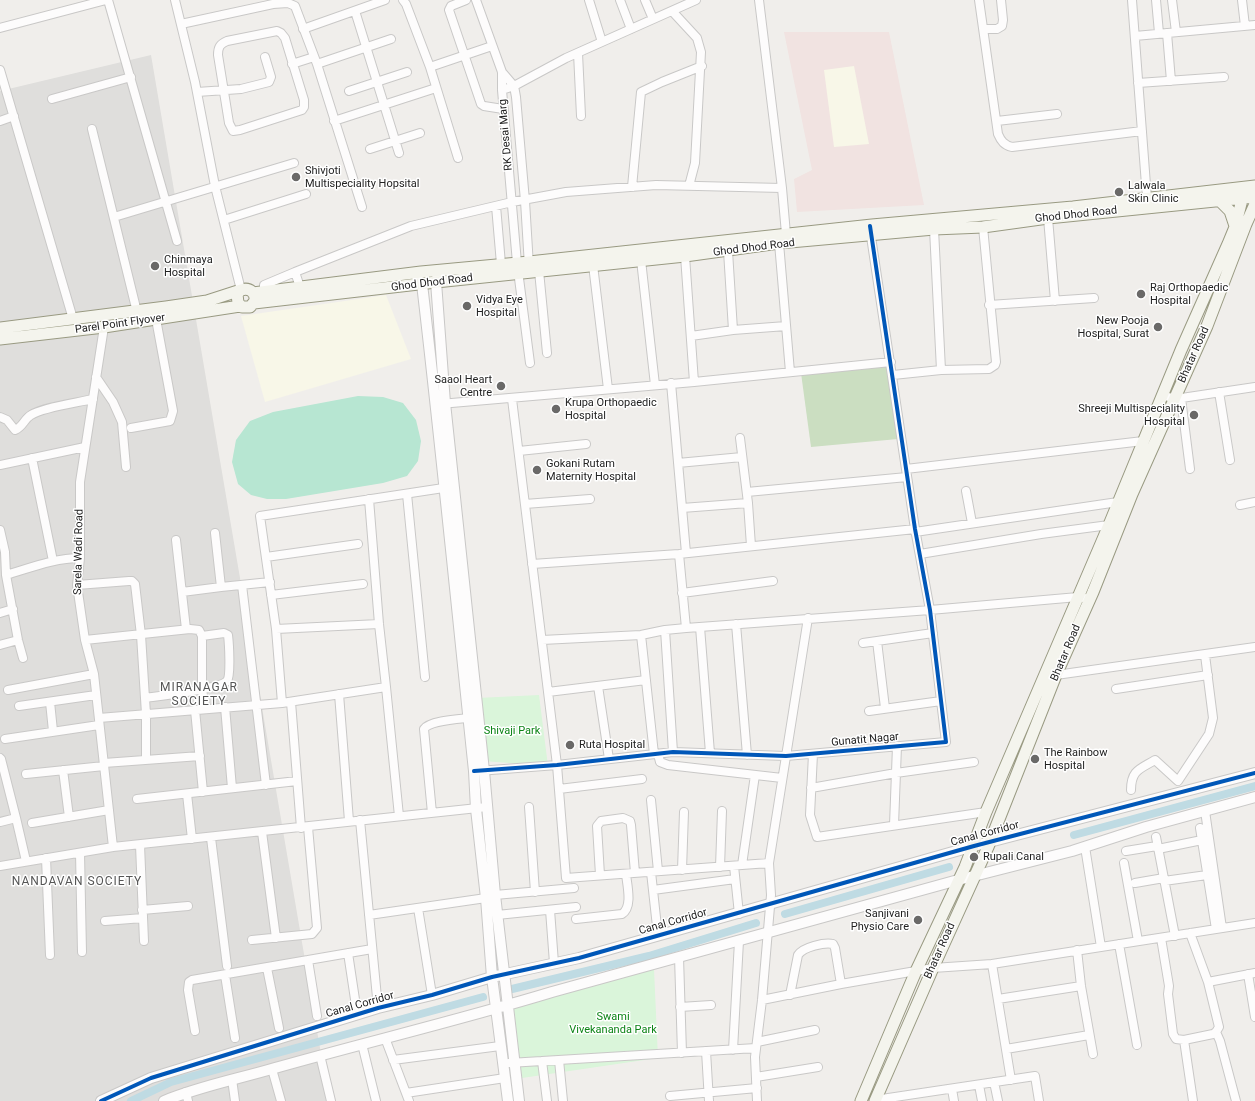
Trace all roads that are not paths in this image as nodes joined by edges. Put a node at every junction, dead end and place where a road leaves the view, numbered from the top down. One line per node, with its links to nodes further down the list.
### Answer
1 (107, 0): 26 (street); 47 (street)
2 (174, 0): 23 (street)
3 (385, 0): 21 (street)
4 (403, 0): 43 (street)
5 (466, 0): 38 (street)
6 (476, 0): 35 (street, RK Desai Marg)
7 (588, 0): 34 (street)
8 (620, 0): 28 (street)
9 (645, 0): 22 (street)
10 (674, 0): 20 (street)
11 (696, 0): 20 (street)
12 (759, 0): 79 (street)
13 (979, 0): 29 (street)
14 (1001, 0): 29 (street)
15 (1132, 0): 32 (street)
16 (1156, 0): 31 (street)
17 (1172, 0): 30 (street)
18 (1242, 0): 25 (street)
19 (272, 2): 23 (street); 27 (street)
20 (674, 10): 22 (street); 42 (street)
21 (355, 11): 27 (street); 36 (street)
22 (653, 19): 28 (street)
23 (181, 24): 57 (street)
24 (1255, 25): 25 (street)
25 (1245, 26): 30 (street)
26 (0, 28)
27 (304, 29): 40 (street)
28 (631, 29): 34 (street)
29 (984, 29): 66 (street)
30 (1176, 32): 31 (street)
31 (1163, 33): 32 (street); 49 (street)
32 (1135, 36): 51 (street)
33 (391, 38): 36 (street)
34 (602, 42): 37 (street)
35 (492, 46): 38 (street); 46 (street, RK Desai Marg)
36 (366, 48): 40 (street); 50 (street)
37 (578, 53): 52 (street); 63 (street)
38 (464, 56): 43 (street); 60 (street)
39 (265, 57): 54 (street)
40 (315, 61): 41 (street); 65 (street)
41 (292, 64): 54 (street); 54 (street)
42 (702, 66): 76 (street); 77 (street)
43 (430, 67): 53 (street)
44 (0, 70): 62 (street)
45 (407, 72): 50 (street)
46 (502, 72): 52 (street); 56 (street, RK Desai Marg)
47 (131, 77): 58 (street); 84 (street)
48 (1224, 78): 49 (street)
49 (1171, 81): 51 (street)
50 (376, 82): 55 (street); 59 (street)
51 (1138, 84): 68 (street)
52 (514, 86): 56 (street); 85 (street)
53 (436, 88): 59 (street); 73 (street)
54 (225, 90): 57 (street)
55 (349, 90)
56 (502, 90): 60 (street, RK Desai Marg)
57 (197, 92): 75 (street)
58 (52, 99)
59 (383, 105): 65 (street); 70 (street)
60 (503, 109): 87 (street, RK Desai Marg)
61 (1057, 114): 66 (street)
62 (14, 116): 64 (street); 122 (street)
63 (581, 116)
64 (0, 121)
65 (334, 121): 90 (street)
66 (996, 121): 68 (street)
67 (92, 129): 92 (street)
68 (1142, 131): 82 (street)
69 (420, 133): 70 (street)
70 (395, 141): 71 (street); 72 (street)
71 (370, 149)
72 (399, 153)
73 (458, 158)
74 (294, 163): 75 (street)
75 (215, 186): 84 (street); 94 (street)
76 (689, 186): 77 (street); 79 (street)
77 (632, 187): 85 (street)
78 (1250, 187): 82 (main road); 83 (main road)
79 (782, 188): 100 (street)
80 (306, 194): 94 (street)
81 (1255, 197): 83 (main road, Ghod Dhod Road)
82 (1147, 198): 99 (main road)
83 (1243, 198): 86 (main road, Ghod Dhod Road); 97 (main road)
84 (166, 201): 92 (street); 101 (street)
85 (525, 201): 87 (street); 109 (street)
86 (1220, 201): 93 (main road, Ghod Dhod Road); 97 (main road)
87 (512, 202): 89 (street); 108 (street, RK Desai Marg)
88 (1255, 204): 95 (main road, Bhatar Road)
89 (496, 206): 106 (street); 110 (street)
90 (362, 207)
91 (1255, 213): 95 (main road)
92 (114, 217): 121 (street)
93 (1048, 218): 96 (main road, Ghod Dhod Road); 118 (street)
94 (224, 220): 115 (street)
95 (1246, 224): 146 (main road, Bhatar Road)
96 (983, 227): 98 (main road, Ghod Dhod Road); 119 (street)
97 (1235, 227): 143 (main road)
98 (934, 229): 99 (main road, Ghod Dhod Road); 133 (street)
99 (870, 231): 100 (main road); 102 (main road, Ghod Dhod Road); 131 (street)
100 (786, 234): 109 (main road)
101 (177, 241)
102 (779, 244): 103 (main road, Ghod Dhod Road); 124 (street)
103 (728, 251): 104 (main road, Ghod Dhod Road); 127 (street)
104 (685, 256): 105 (main road, Ghod Dhod Road); 128 (street)
105 (640, 260): 107 (main road, Ghod Dhod Road); 139 (street)
106 (500, 264): 108 (main road); 112 (main road)
107 (592, 266): 109 (main road, Ghod Dhod Road); 141 (street)
108 (517, 268): 109 (main road); 112 (main road, Ghod Dhod Road); 132 (street, RK Desai Marg)
109 (533, 268): 130 (street)
110 (295, 272): 114 (street); 116 (street)
111 (421, 272): 112 (main road); 113 (street); 114 (main road)
112 (435, 276): 113 (main road, Ghod Dhod Road); 147 (street)
113 (422, 284): 116 (main road, Ghod Dhod Road); 147 (street)
114 (300, 287): 116 (main road)
115 (241, 290): 116 (main road, Ghod Dhod Road); 120 (main road); 121 (main road)
116 (257, 296): 120 (main road, Ghod Dhod Road)
117 (1094, 298): 118 (street)
118 (1055, 301): 119 (street)
119 (989, 305): 133 (street)
120 (240, 306): 123 (main road, Parel Point Flyover)
121 (137, 312): 122 (main road)
122 (73, 319): 126 (main road)
123 (156, 319): 125 (main road, Parel Point Flyover); 149 (street)
124 (786, 326): 127 (street); 134 (street)
125 (104, 327): 129 (main road, Parel Point Flyover); 136 (street, Sarela Wadi Road)
126 (0, 328)
127 (732, 330): 128 (street)
128 (691, 336): 137 (street)
129 (0, 339)
130 (547, 353)
131 (891, 362): 134 (street); 135 (street)
132 (530, 363)
133 (941, 370): 135 (street)
134 (790, 372): 137 (street)
135 (893, 375): 161 (street)
136 (96, 377): 144 (street, Sarela Wadi Road); 160 (street)
137 (694, 382): 138 (street)
138 (671, 383): 139 (street); 158 (street)
139 (655, 385): 141 (street)
140 (1255, 387): 142 (street)
141 (608, 389): 145 (street)
142 (1219, 392): 146 (street); 157 (street)
143 (1162, 395): 146 (street); 151 (main road)
144 (93, 399): 148 (street); 153 (street, Sarela Wadi Road)
145 (512, 399): 147 (street); 154 (street)
146 (1178, 399): 162 (street); 203 (main road, Bhatar Road)
147 (441, 404): 164 (street); 165 (street)
148 (0, 417)
149 (131, 428)
150 (740, 438): 155 (street)
151 (1144, 441): 161 (street); 172 (main road)
152 (586, 444): 154 (street)
153 (86, 446): 156 (street); 189 (street, Sarela Wadi Road)
154 (519, 451): 174 (street)
155 (742, 457): 158 (street); 167 (street)
156 (32, 458): 159 (street); 190 (street)
157 (1230, 460)
158 (678, 463): 176 (street)
159 (0, 465)
160 (126, 467)
161 (906, 469): 163 (street)
162 (1190, 469)
163 (907, 477): 167 (street); 180 (street)
164 (454, 486): 165 (street); 273 (street)
165 (444, 488): 168 (street); 254 (street)
166 (966, 491): 177 (street)
167 (747, 492): 171 (street)
168 (407, 494): 169 (street); 231 (street)
169 (369, 499): 188 (street); 208 (street)
170 (590, 499): 174 (street)
171 (748, 502): 176 (street); 184 (street)
172 (1118, 502): 177 (street); 178 (main road)
173 (1255, 502): 175 (street)
174 (525, 504): 191 (street)
175 (1240, 505)
176 (682, 508): 186 (street)
177 (972, 524): 180 (street)
178 (1109, 525): 187 (street); 202 (main road)
179 (0, 530): 185 (street)
180 (915, 531): 184 (street); 187 (street)
181 (215, 532): 198 (street)
182 (176, 540): 199 (street)
183 (358, 544): 188 (street)
184 (752, 546): 186 (street)
185 (2, 548): 192 (street)
186 (682, 553): 191 (street); 200 (street)
187 (920, 554): 205 (street)
188 (266, 557): 194 (street)
189 (80, 558): 190 (street); 196 (street, Sarela Wadi Road)
190 (53, 561): 192 (street)
191 (532, 564): 221 (street)
192 (6, 575): 204 (street)
193 (773, 581): 200 (street)
194 (270, 582): 197 (street); 201 (street)
195 (362, 584): 201 (street)
196 (77, 585): 216 (street); 220 (street, Sarela Wadi Road)
197 (242, 585): 198 (street); 246 (street)
198 (221, 587): 199 (street)
199 (182, 592): 212 (street)
200 (682, 593): 211 (street)
201 (271, 595): 213 (street)
202 (1078, 597): 203 (street); 205 (street); 298 (main road)
203 (1090, 599): 229 (main road, Bhatar Road)
204 (13, 609): 206 (street); 219 (street)
205 (930, 610): 207 (street); 215 (street)
206 (0, 613)
207 (808, 618): 209 (street); 265 (street)
208 (379, 624): 213 (street); 234 (street)
209 (736, 624): 210 (street); 263 (street)
210 (700, 627): 211 (street); 260 (street)
211 (686, 628): 214 (street)
212 (186, 629): 216 (street); 218 (street)
213 (276, 629): 245 (street)
214 (665, 630): 217 (street); 259 (street)
215 (933, 633): 222 (street); 242 (street)
216 (141, 635): 220 (street); 241 (street)
217 (641, 635): 221 (street); 232 (street)
218 (202, 636): 235 (street); 235 (street)
219 (18, 640): 224 (street); 227 (street)
220 (85, 640): 228 (street, Sarela Wadi Road)
221 (542, 640): 238 (street)
222 (877, 641): 223 (street); 249 (street)
223 (863, 643)
224 (0, 645)
225 (1255, 647): 226 (street)
226 (1205, 655): 229 (street); 230 (street)
227 (23, 658)
228 (94, 674): 237 (street); 240 (street, Sarela Wadi Road)
229 (1056, 675): 315 (main road, Bhatar Road)
230 (1208, 676): 236 (street); 285 (street)
231 (425, 677)
232 (646, 680): 233 (street); 261 (street)
233 (598, 686): 238 (street); 267 (street)
234 (386, 687): 239 (street); 300 (street)
235 (202, 689): 241 (street); 250 (street)
236 (1116, 689)
237 (8, 690)
238 (548, 692): 271 (street)
239 (339, 694): 244 (street); 304 (street)
240 (96, 695): 243 (street); 255 (street, Sarela Wadi Road)
241 (145, 698): 253 (street)
242 (941, 701): 249 (street); 258 (street, Gunatit Nagar)
243 (50, 702): 247 (street); 256 (street)
244 (291, 702): 245 (street); 280 (street)
245 (282, 703): 246 (street)
246 (256, 705): 248 (street); 281 (street)
247 (19, 706)
248 (225, 708): 250 (street); 282 (street)
249 (885, 708): 252 (street)
250 (205, 709): 251 (street)
251 (195, 710): 253 (street); 264 (street)
252 (869, 711)
253 (146, 714): 255 (street); 268 (street)
254 (468, 718): 273 (street); 299 (street)
255 (99, 721): 256 (street); 270 (street, Sarela Wadi Road)
256 (53, 731): 257 (street)
257 (5, 739)
258 (896, 746): 262 (street, Gunatit Nagar); 274 (street)
259 (673, 752): 260 (street, Gunatit Nagar); 261 (street, Gunatit Nagar)
260 (710, 753): 263 (street, Gunatit Nagar)
261 (656, 754): 267 (street, Gunatit Nagar); 277 (street)
262 (813, 754): 265 (street, Gunatit Nagar); 283 (street)
263 (747, 755): 265 (street, Gunatit Nagar)
264 (200, 756): 268 (street); 286 (street)
265 (786, 756): 278 (street)
266 (0, 758): 302 (street)
267 (610, 759): 271 (street, Gunatit Nagar)
268 (146, 760): 270 (street)
269 (974, 762): 274 (street)
270 (104, 765): 272 (street); 294 (street, Sarela Wadi Road)
271 (557, 766): 273 (street, Gunatit Nagar); 284 (street)
272 (63, 770): 276 (street); 301 (street)
273 (479, 771): 291 (street); 293 (street)
274 (896, 773): 283 (street); 307 (street)
275 (1255, 773): 315 (street, Canal Corridor)
276 (26, 774)
277 (755, 775): 278 (street); 328 (street)
278 (782, 778): 325 (street)
279 (642, 779): 284 (street)
280 (297, 781): 281 (street); 308 (street)
281 (266, 785): 282 (street)
282 (232, 788): 286 (street)
283 (811, 788): 307 (street)
284 (559, 789): 334 (street)
285 (1131, 790)
286 (203, 792): 287 (street)
287 (187, 794): 289 (street); 313 (street)
288 (1255, 797): 296 (street)
289 (137, 799)
290 (651, 800): 331 (street)
291 (487, 807): 293 (street); 344 (street)
292 (528, 807): 343 (street)
293 (476, 809): 299 (street); 344 (street)
294 (109, 810): 301 (street); 318 (street, Sarela Wadi Road)
295 (722, 811): 329 (street)
296 (1205, 811): 319 (street); 357 (street)
297 (684, 812): 330 (street)
298 (986, 812): 307 (street); 317 (main road)
299 (432, 813): 300 (street)
300 (399, 816): 303 (street)
301 (69, 817): 306 (street)
302 (16, 818): 305 (street); 324 (street)
303 (360, 820): 304 (street); 352 (street)
304 (349, 821): 308 (street)
305 (0, 822)
306 (32, 823)
307 (894, 825)
308 (304, 827): 310 (street); 362 (street)
309 (1200, 828): 314 (street)
310 (262, 832): 312 (street); 362 (street)
311 (1156, 837): 320 (street)
312 (211, 838): 313 (street); 379 (street)
313 (192, 839): 316 (street)
314 (1202, 840): 320 (street); 335 (street)
315 (990, 842): 317 (street, Canal Corridor); 336 (main road, Bhatar Road)
316 (140, 845): 318 (street); 350 (street)
317 (974, 846): 338 (main road); 345 (street, Canal Corridor)
318 (113, 847): 322 (street)
319 (1085, 847): 336 (street); 369 (street)
320 (1158, 847): 321 (street); 339 (street)
321 (1126, 851)
322 (80, 853): 323 (street); 372 (street)
323 (46, 858): 324 (street); 374 (street)
324 (26, 861): 327 (street)
325 (769, 863): 328 (street); 345 (street)
326 (1124, 863): 367 (street)
327 (0, 866)
328 (738, 866): 329 (street); 337 (street)
329 (720, 867): 330 (street)
330 (682, 870): 331 (street)
331 (654, 872): 332 (street); 342 (street)
332 (635, 873): 333 (street); 334 (street)
333 (626, 874): 334 (street); 354 (street)
334 (600, 875)
335 (1207, 875): 339 (street); 357 (street)
336 (975, 876): 338 (street); 381 (main road, Bhatar Road)
337 (735, 879): 342 (street); 351 (street)
338 (958, 880): 358 (street); 382 (main road)
339 (1164, 880): 340 (street); 361 (street)
340 (1135, 883)
341 (574, 888): 343 (street)
342 (653, 890): 360 (street)
343 (535, 892): 344 (street)
344 (490, 897): 348 (street); 353 (street); 386 (street)
345 (770, 905): 351 (street, Canal Corridor); 358 (street)
346 (188, 906): 350 (street)
347 (576, 907): 349 (street)
348 (418, 908): 352 (street); 391 (street)
349 (550, 910): 353 (street); 377 (street)
350 (143, 914): 355 (street); 365 (street)
351 (739, 914): 360 (street, Canal Corridor)
352 (369, 915): 370 (street)
353 (497, 915): 384 (street)
354 (576, 919)
355 (105, 921)
356 (1255, 923): 357 (street)
357 (1219, 929): 359 (street)
358 (768, 933): 366 (street); 393 (street)
359 (1190, 933): 361 (street); 387 (street)
360 (658, 936): 377 (street, Canal Corridor)
361 (1175, 936): 363 (street)
362 (276, 938): 364 (street)
363 (1161, 938): 367 (street); 410 (street)
364 (252, 940)
365 (144, 941)
366 (739, 941): 375 (street); 416 (street)
367 (1138, 941): 368 (street)
368 (1120, 944): 369 (street); 413 (street)
369 (1101, 946): 371 (street)
370 (372, 949): 373 (street); 399 (street)
371 (1077, 950): 378 (street); 389 (street)
372 (82, 952)
373 (348, 953): 376 (street); 395 (street)
374 (50, 955)
375 (679, 957): 396 (street); 398 (street)
376 (308, 960): 380 (street); 401 (street)
377 (554, 963): 384 (street, Canal Corridor)
378 (992, 964): 381 (street); 392 (street)
379 (227, 966)
380 (267, 968): 385 (street); 403 (street)
381 (933, 968): 382 (street); 441 (main road, Bhatar Road)
382 (916, 970): 388 (street); 453 (main road)
383 (1251, 973): 387 (street); 397 (street)
384 (503, 974): 386 (street, Canal Corridor); 396 (street)
385 (225, 975): 405 (street); 408 (street)
386 (492, 977): 391 (street, Canal Corridor); 400 (street)
387 (1208, 982): 406 (street)
388 (841, 984): 390 (street); 390 (street)
389 (1081, 986): 392 (street); 407 (street)
390 (790, 994): 393 (street)
391 (432, 995): 399 (street, Canal Corridor)
392 (998, 999): 415 (street)
393 (762, 1000): 412 (street)
394 (711, 1005): 398 (street)
395 (356, 1006)
396 (507, 1006): 400 (street); 424 (street)
397 (1254, 1006): 402 (street)
398 (680, 1007): 418 (street)
399 (378, 1008): 442 (street, Canal Corridor)
400 (496, 1009): 409 (street); 414 (street)
401 (317, 1016)
402 (1255, 1017)
403 (279, 1028)
404 (815, 1030): 412 (street)
405 (195, 1031)
406 (1216, 1032): 410 (street); 459 (street)
407 (1089, 1035): 415 (street); 419 (street)
408 (235, 1038)
409 (385, 1038): 411 (street); 421 (street)
410 (1184, 1040): 458 (street)
411 (362, 1044): 420 (street); 447 (street)
412 (756, 1045): 416 (street); 428 (street)
413 (1137, 1045)
414 (500, 1046): 421 (street); 425 (street)
415 (1006, 1049): 431 (street)
416 (733, 1050): 417 (street)
417 (706, 1051): 418 (street); 439 (street)
418 (682, 1053): 422 (street)
419 (1093, 1054)
420 (320, 1055): 427 (street); 446 (street)
421 (394, 1060): 438 (street)
422 (559, 1060): 423 (street); 451 (street)
423 (542, 1061): 424 (street); 450 (street)
424 (514, 1063): 425 (street); 449 (street)
425 (503, 1064): 429 (street)
426 (818, 1067): 428 (street)
427 (272, 1069): 430 (street); 445 (street)
428 (756, 1076): 434 (street)
429 (505, 1078): 438 (street); 448 (street)
430 (232, 1079): 437 (street); 444 (street)
431 (1011, 1080): 432 (street); 457 (street)
432 (994, 1082): 433 (street); 456 (street)
433 (980, 1085): 435 (street); 455 (street)
434 (756, 1088): 439 (street); 452 (street)
435 (952, 1089): 440 (street); 454 (street)
436 (670, 1096): 439 (street)
437 (187, 1097): 443 (street)
438 (407, 1097)
439 (709, 1097)
440 (920, 1097): 441 (street)
441 (875, 1100)
442 (101, 1101)
443 (164, 1101)
444 (235, 1101)
445 (281, 1101)
446 (331, 1101)
447 (376, 1101)
448 (508, 1101)
449 (519, 1101)
450 (547, 1101)
451 (564, 1101)
452 (757, 1101)
453 (861, 1101)
454 (954, 1101)
455 (982, 1101)
456 (998, 1101)
457 (1039, 1101)
458 (1193, 1101)
459 (1236, 1101)

